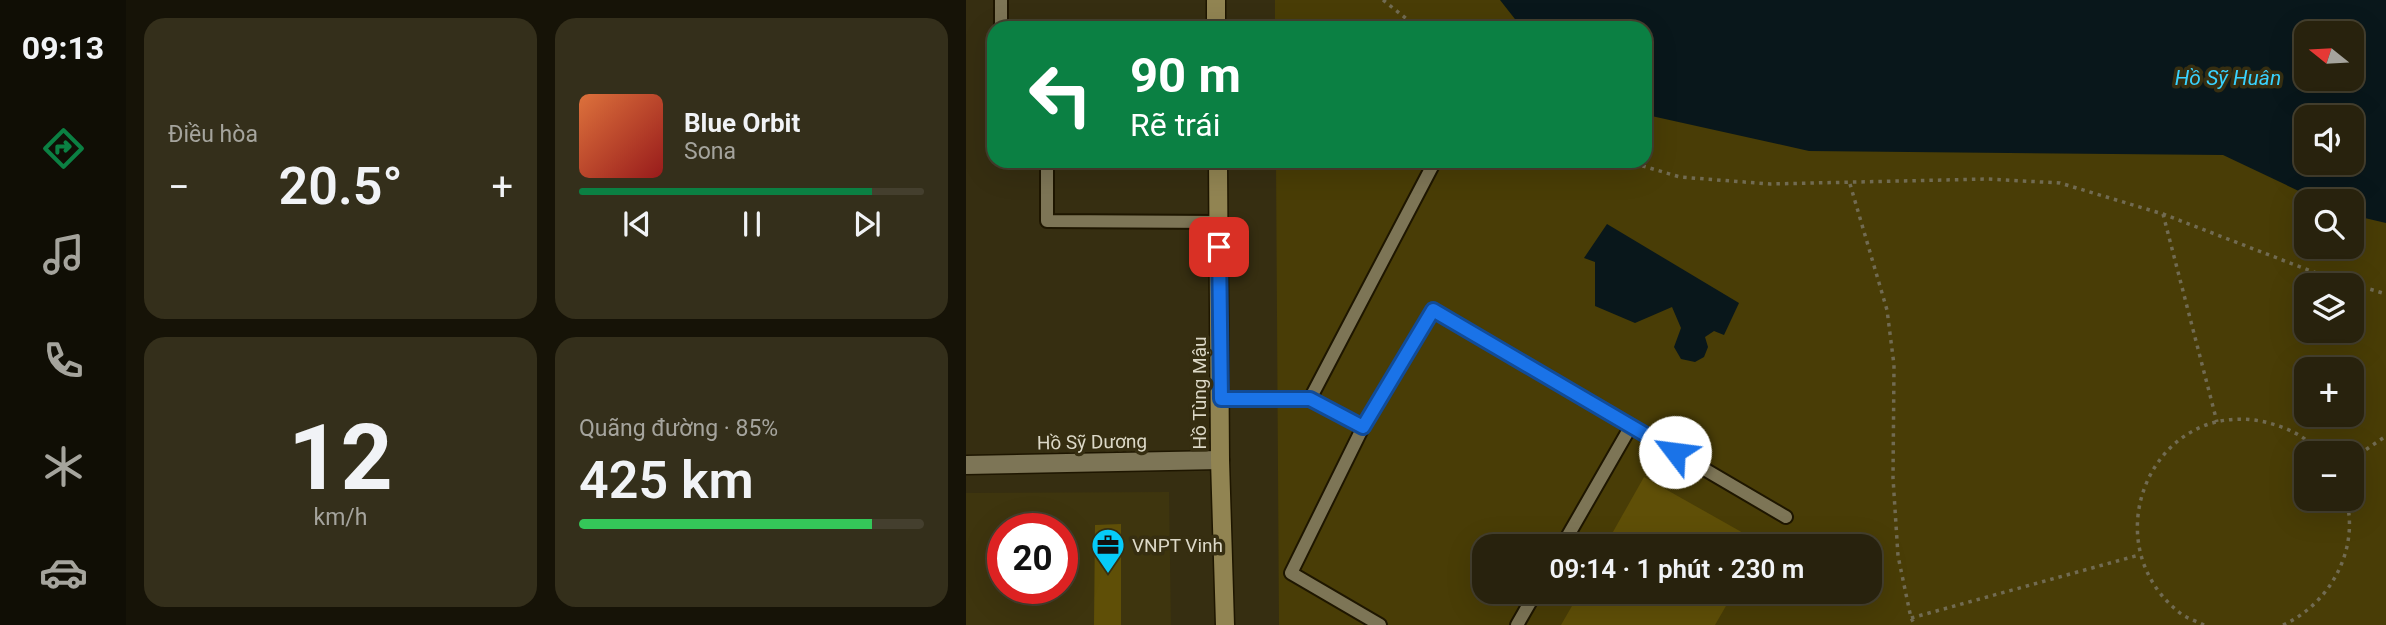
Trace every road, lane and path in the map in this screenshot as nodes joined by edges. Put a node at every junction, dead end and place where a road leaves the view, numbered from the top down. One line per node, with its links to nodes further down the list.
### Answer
1 (1001, 0): 4 (lane)
2 (1216, 0): 5 (main road)
3 (1383, 0): 6 (path)
4 (1001, 21)
5 (1216, 21)
6 (1409, 21)
7 (1047, 168): 13 (lane)
8 (1218, 168): 13 (main road, Hồ Tùng Mậu)
9 (1431, 168): 16 (lane)
10 (1650, 168): 11 (path)
11 (1850, 184): 12 (path); 30 (path)
12 (2164, 214): 14 (path); 17 (path)
13 (1219, 222): 15 (main road, Hồ Tùng Mậu)
14 (2386, 294)
15 (1221, 399): 16 (lane); 23 (main road, Hồ Tùng Mậu)
16 (1310, 399): 19 (lane)
17 (2217, 422): 21 (path); 28 (path)
18 (1631, 426): 19 (lane); 26 (lane); 27 (lane)
19 (1363, 427): 33 (lane)
20 (2386, 436): 22 (path)
21 (2308, 441)
22 (2364, 451)
23 (1220, 460): 24 (street, Hồ Sỹ Dương); 32 (main road, Hồ Tùng Mậu)
24 (966, 465)
25 (2347, 511): 31 (path)
26 (1786, 517)
27 (1569, 534)
28 (2139, 555): 30 (path); 36 (path)
29 (1529, 604): 34 (lane)
30 (1911, 618): 35 (path)
31 (2295, 618): 37 (path); 38 (path)
32 (1225, 625)
33 (1380, 625)
34 (1517, 625)
35 (1915, 625)
36 (2204, 625)
37 (2283, 625)
38 (2297, 625)

